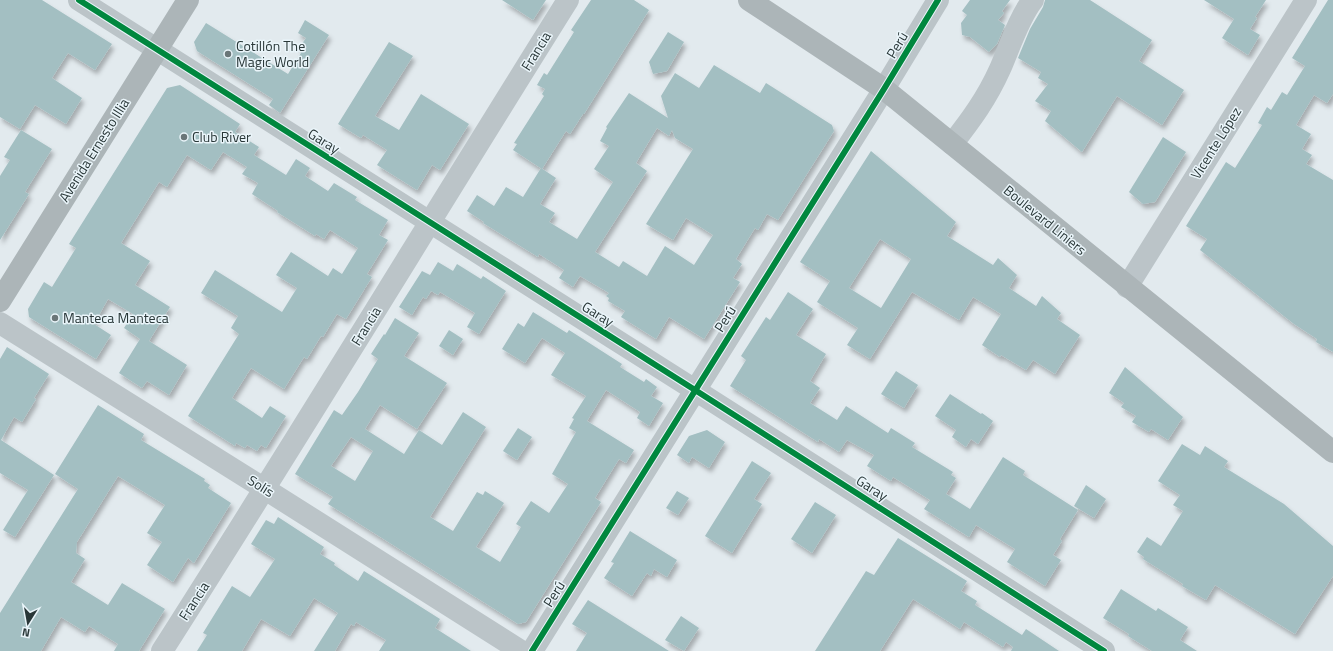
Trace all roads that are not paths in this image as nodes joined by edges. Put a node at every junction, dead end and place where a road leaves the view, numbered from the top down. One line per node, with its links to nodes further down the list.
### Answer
1 (78, 0): 8 (street, Garay)
2 (188, 0): 8 (main road, Avenida Ernesto Illia)
3 (568, 0): 11 (street, Francia)
4 (749, 0): 9 (main road, Boulevard Liniers)
5 (938, 0): 9 (street, Perú)
6 (1033, 0): 10 (street)
7 (1306, 0): 12 (street, Vicente López)
8 (158, 50): 11 (street, Garay); 13 (main road, Avenida Ernesto Illia)
9 (884, 89): 10 (main road, Boulevard Liniers); 15 (street, Perú)
10 (952, 144): 12 (main road, Boulevard Liniers)
11 (429, 222): 15 (street, Garay); 17 (street, Francia)
12 (1127, 286): 16 (main road, Boulevard Liniers)
13 (0, 301)
14 (0, 323): 17 (street, Solís)
15 (695, 390): 20 (street, Perú); 21 (street, Garay)
16 (1333, 452)
17 (266, 489): 18 (street, Francia); 19 (street, Solís)
18 (162, 651)
19 (521, 651)
20 (532, 651)
21 (1104, 651)

